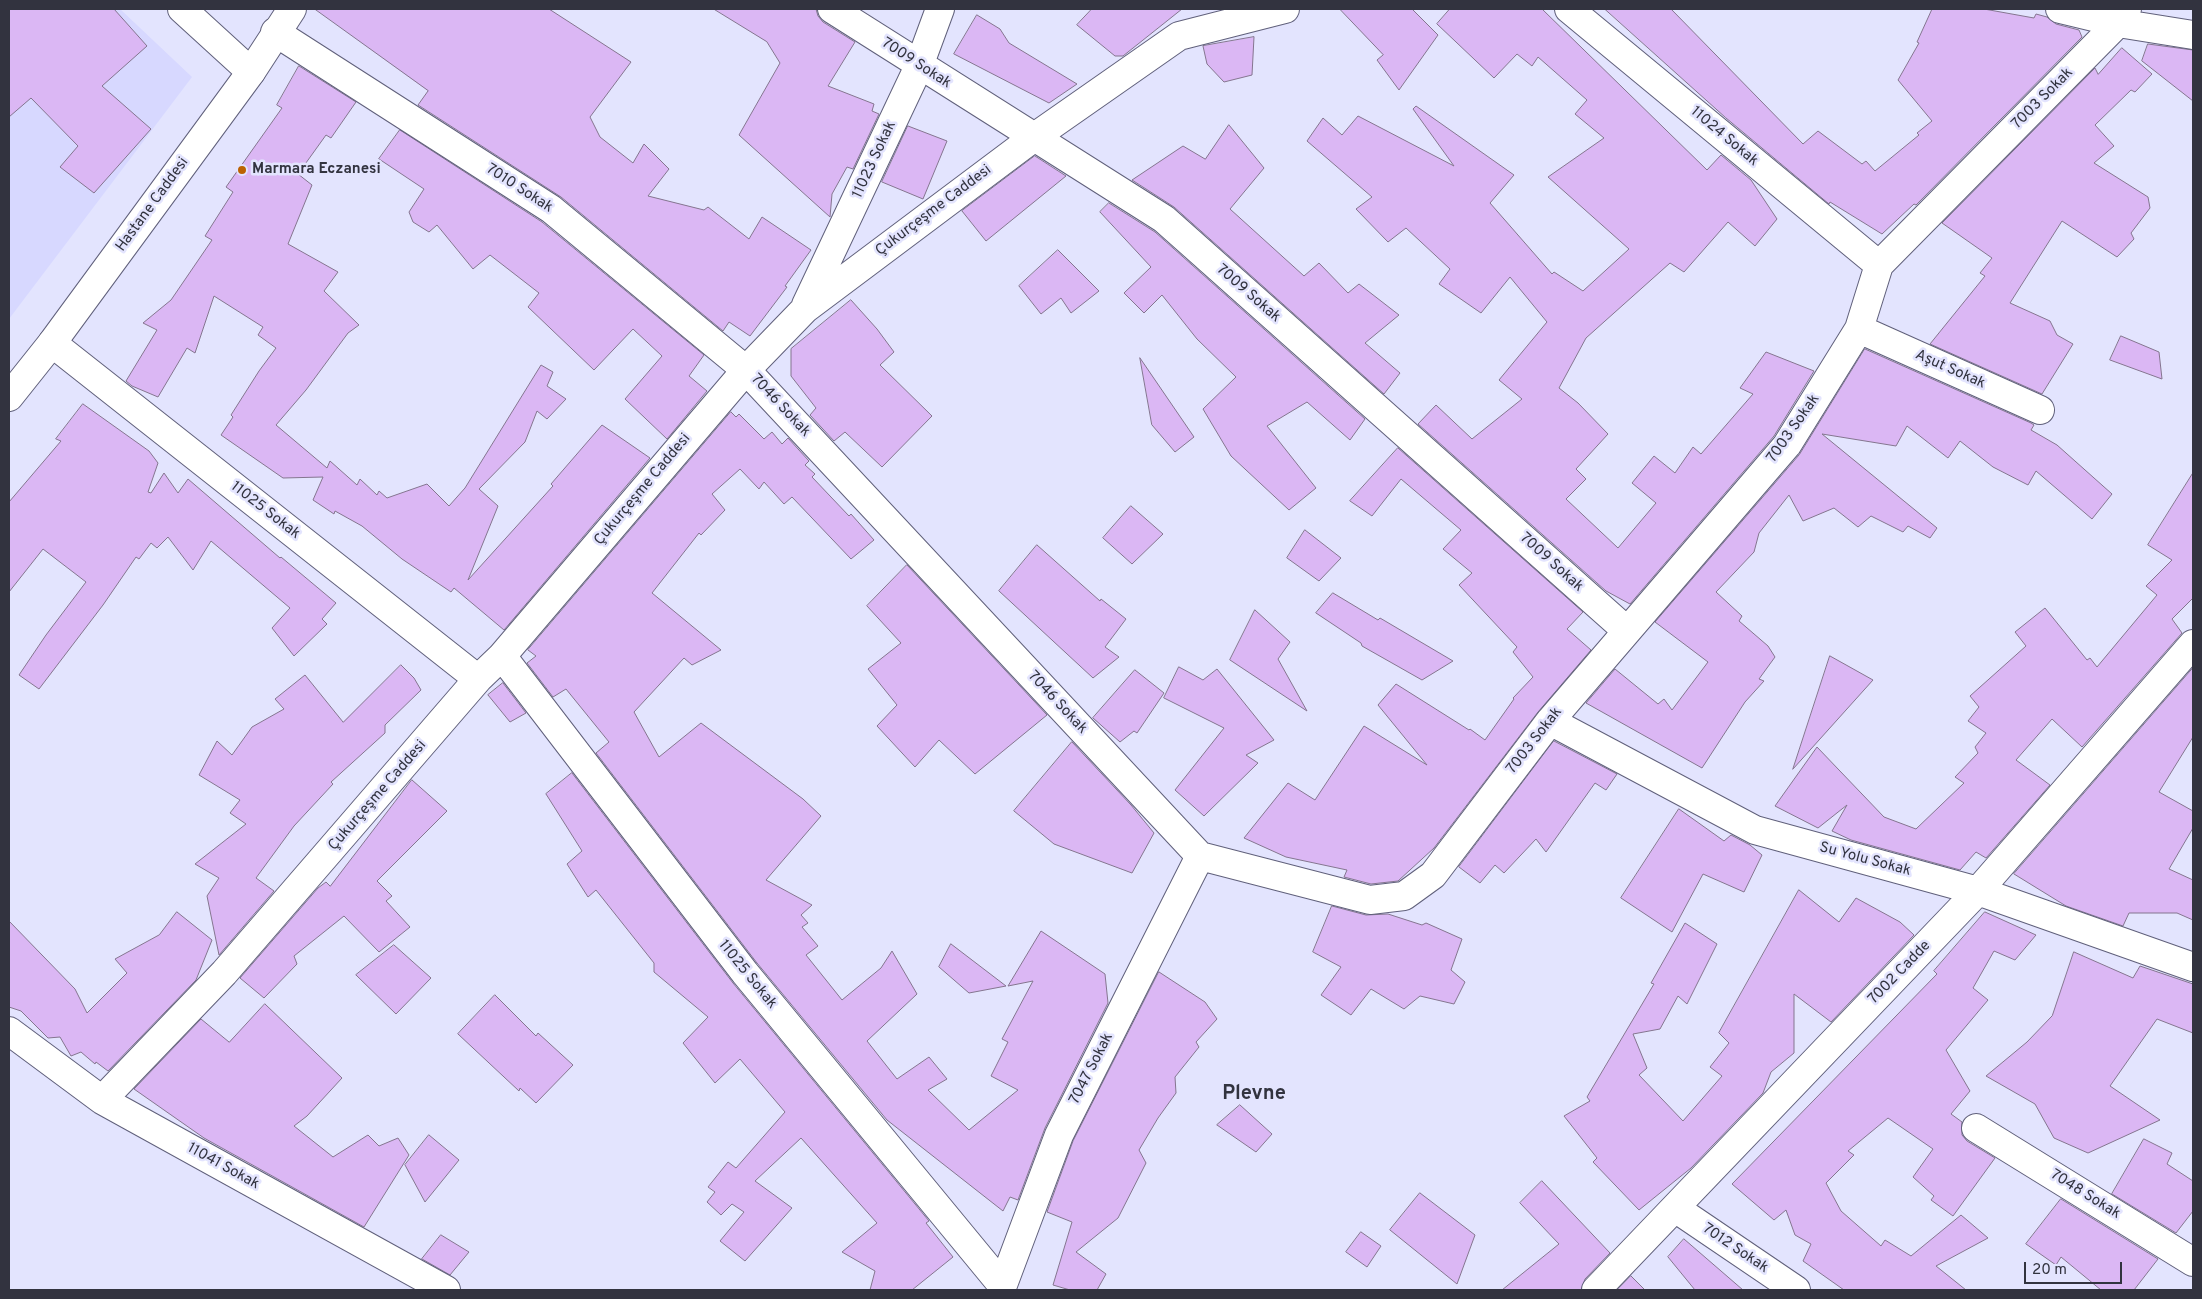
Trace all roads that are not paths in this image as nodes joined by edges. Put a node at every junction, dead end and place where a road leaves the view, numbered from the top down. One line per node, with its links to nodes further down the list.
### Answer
1 (182, 9): 12 (street)
2 (292, 9): 9 (street, Hastane Caddesi)
3 (832, 9): 11 (street, 7009 Sokak)
4 (940, 9): 11 (street, 11023 Sokak)
5 (1285, 9): 13 (street, Çukurçeşme Caddesi)
6 (1569, 9): 14 (street, 11024 Sokak)
7 (2060, 9): 8 (street)
8 (2122, 16): 10 (street); 14 (street, 7003 Sokak)
9 (275, 32): 12 (street, Hastane Caddesi); 18 (street, 7010 Sokak)
10 (2193, 35)
11 (920, 66): 13 (street, 7009 Sokak); 15 (street, 11023 Sokak)
12 (251, 72): 17 (street, Hastane Caddesi)
13 (1033, 138): 15 (street, Çukurçeşme Caddesi); 21 (street, 7009 Sokak)
14 (1879, 265): 16 (street, 7003 Sokak)
15 (805, 309): 18 (street, Çukurçeşme Caddesi)
16 (1859, 329): 20 (street, Aşut Sokak); 21 (street, 7003 Sokak)
17 (52, 343): 19 (street, Hastane Caddesi); 24 (street, 11025 Sokak)
18 (746, 370): 23 (street, Çukurçeşme Caddesi); 26 (street, 7046 Sokak)
19 (9, 397)
20 (2040, 410)
21 (1626, 630): 25 (street, 7003 Sokak)
22 (2193, 644): 27 (street, 7002 Cadde)
23 (502, 656): 24 (street, Çukurçeşme Caddesi); 34 (street, 11025 Sokak)
24 (478, 679): 30 (street, Çukurçeşme Caddesi)
25 (1550, 720): 26 (street, 7003 Sokak); 27 (street, Su Yolu Sokak)
26 (1200, 856): 34 (street, 7047 Sokak)
27 (1978, 891): 28 (street, Su Yolu Sokak); 32 (street, 7002 Cadde)
28 (2193, 967)
29 (9, 1031): 30 (street, 11041 Sokak)
30 (102, 1100): 35 (street, 11041 Sokak)
31 (1976, 1128): 33 (street, 7048 Sokak)
32 (1675, 1208): 36 (street, 7002 Cadde); 37 (street, 7012 Sokak)
33 (2193, 1262)
34 (1001, 1288)
35 (446, 1290)
36 (1596, 1290)
37 (1796, 1290)

